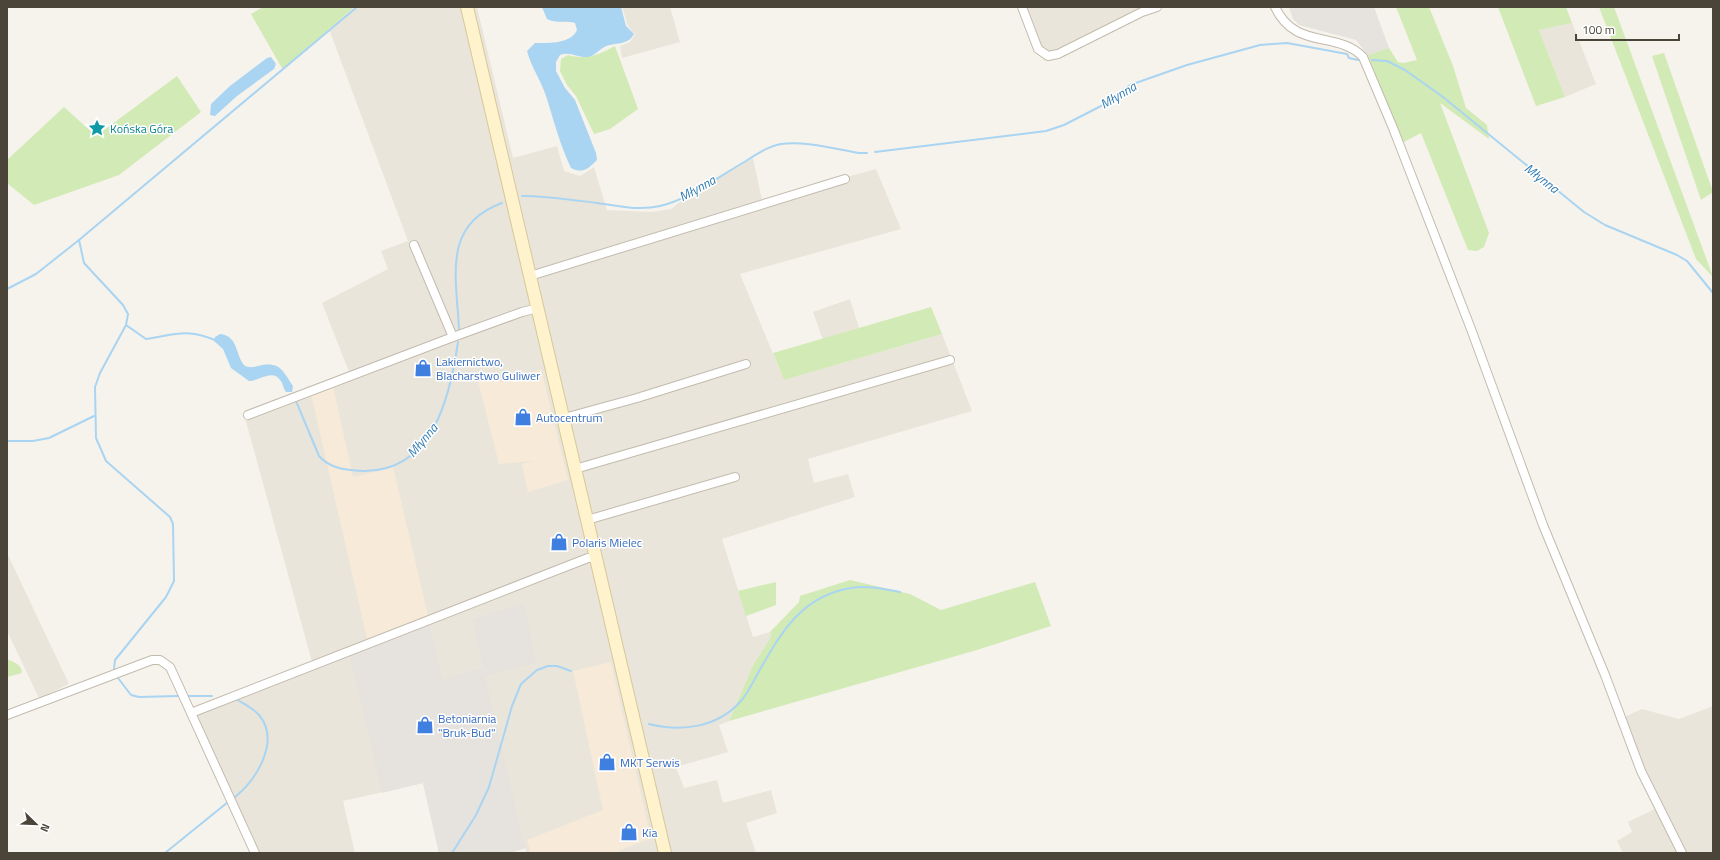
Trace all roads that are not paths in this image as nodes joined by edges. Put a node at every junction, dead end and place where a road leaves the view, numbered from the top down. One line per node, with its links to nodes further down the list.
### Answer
1 (467, 7): 8 (street)
2 (1022, 7): 5 (street)
3 (1157, 7): 5 (street)
4 (1276, 7): 23 (street)
5 (1141, 10)
6 (845, 178): 8 (street)
7 (414, 244): 10 (street)
8 (530, 276): 9 (street)
9 (538, 308): 10 (street); 14 (street)
10 (452, 337): 13 (street)
11 (950, 360): 15 (street)
12 (746, 364): 14 (street)
13 (248, 415)
14 (564, 418): 15 (street)
15 (575, 469): 17 (street)
16 (735, 477): 17 (street)
17 (587, 520): 18 (street)
18 (596, 558): 19 (street); 22 (street)
19 (191, 713): 20 (street); 21 (street)
20 (7, 715)
21 (255, 853)
22 (665, 853)
23 (1682, 853)

